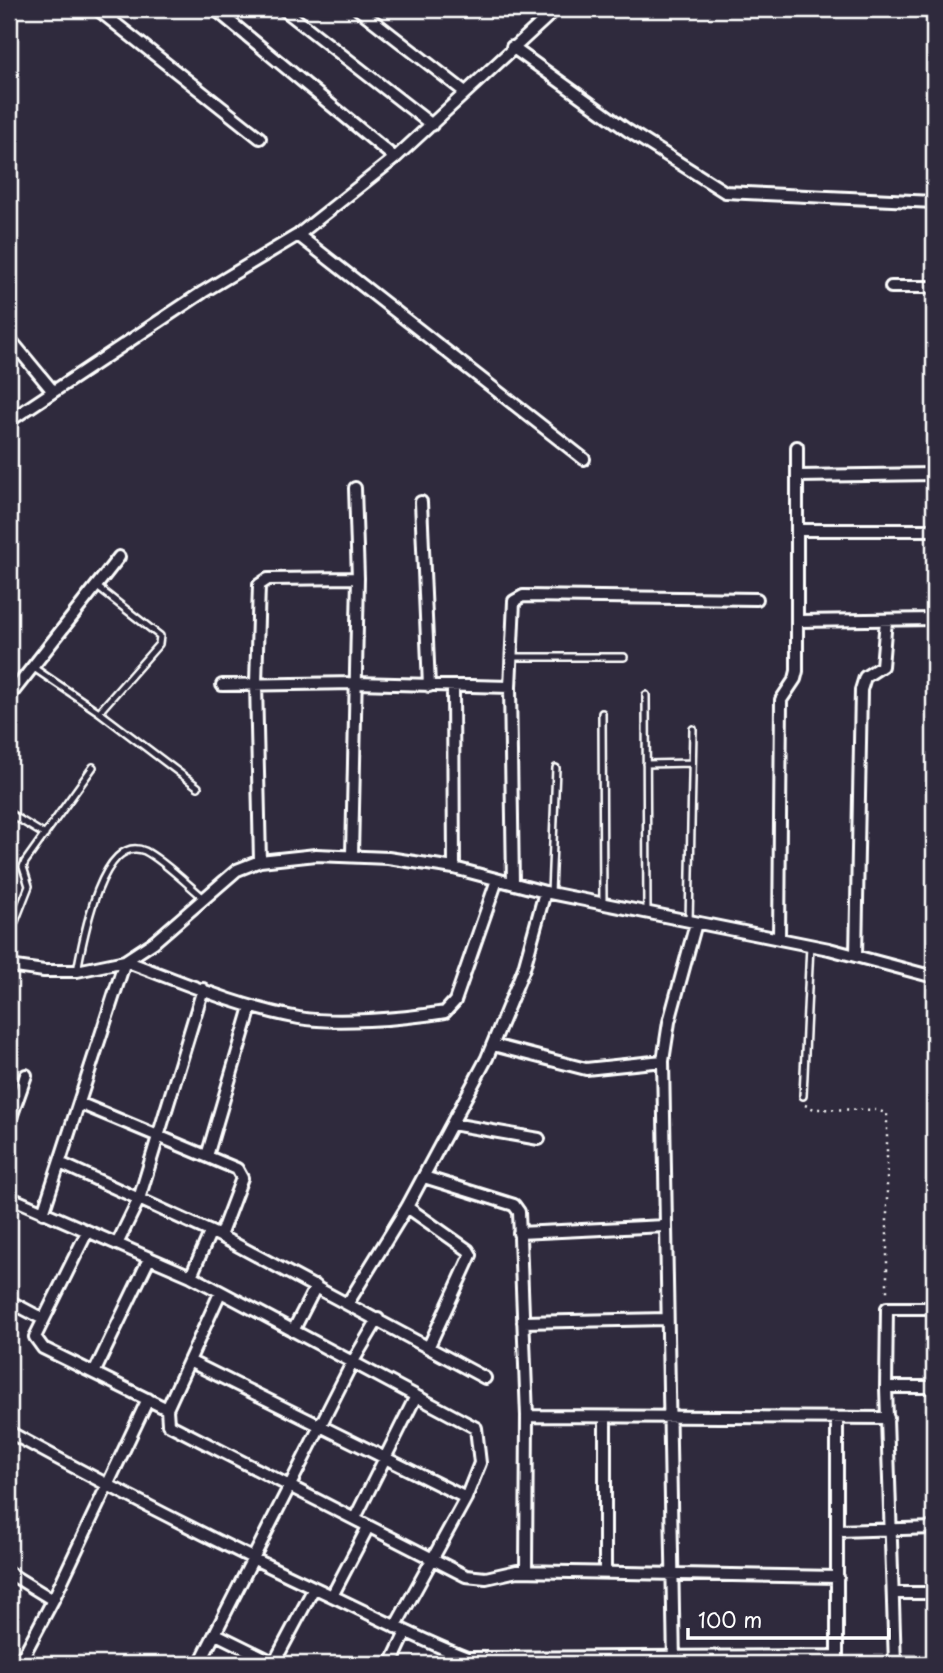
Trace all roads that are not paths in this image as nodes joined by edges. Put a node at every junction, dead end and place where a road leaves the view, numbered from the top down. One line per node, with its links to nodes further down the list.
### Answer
1 (97, 9): 9 (street)
2 (215, 9): 10 (street)
3 (284, 9): 8 (street)
4 (358, 9): 7 (street)
5 (556, 9): 6 (street)
6 (512, 47): 7 (street); 11 (street)
7 (465, 92): 8 (street)
8 (432, 125): 10 (street)
9 (260, 138)
10 (395, 158): 12 (street)
11 (934, 202)
12 (298, 235): 16 (street); 19 (street)
13 (934, 286): 14 (street)
14 (891, 287)
15 (9, 338): 16 (street)
16 (52, 390): 17 (street)
17 (9, 421)
18 (797, 447): 21 (street)
19 (584, 459)
20 (934, 474): 21 (street)
21 (799, 476): 24 (street)
22 (355, 488): 27 (street)
23 (421, 502): 39 (street)
24 (799, 530): 25 (street); 32 (street)
25 (934, 530)
26 (119, 557): 28 (street)
27 (358, 578): 36 (street); 37 (street)
28 (96, 586): 35 (street); 44 (lane)
29 (757, 599): 33 (street)
30 (934, 619): 31 (street)
31 (886, 620): 32 (street); 67 (street)
32 (799, 621): 65 (street)
33 (510, 657): 34 (lane); 41 (street)
34 (624, 657)
35 (31, 666): 43 (street); 44 (lane)
36 (256, 683): 37 (street); 38 (street); 55 (street)
37 (356, 683): 39 (street); 54 (street)
38 (222, 685)
39 (429, 687): 40 (street)
40 (453, 687): 41 (street); 56 (street)
41 (510, 687): 58 (street)
42 (646, 695): 48 (lane)
43 (9, 697)
44 (99, 712): 51 (lane)
45 (602, 713): 61 (lane)
46 (693, 729): 47 (lane)
47 (692, 763): 48 (lane); 63 (lane)
48 (646, 764): 62 (lane)
49 (93, 767): 53 (lane)
50 (556, 768): 59 (lane)
51 (198, 787)
52 (9, 814): 53 (lane)
53 (45, 835): 64 (lane)
54 (352, 855): 55 (street); 56 (street)
55 (260, 861): 60 (street)
56 (454, 868): 57 (street)
57 (497, 880): 58 (street); 73 (street)
58 (513, 883): 59 (street)
59 (548, 892): 61 (street); 74 (street)
60 (204, 898): 68 (street); 70 (lane)
61 (603, 904): 62 (street)
62 (647, 913): 63 (street)
63 (693, 923): 65 (street); 75 (street)
64 (9, 937)
65 (779, 939): 66 (street)
66 (810, 945): 67 (street); 77 (lane)
67 (856, 956): 71 (street)
68 (125, 961): 70 (street); 72 (street); 78 (street)
69 (9, 966): 70 (street)
70 (77, 971)
71 (934, 977)
72 (203, 989): 73 (street); 81 (street)
73 (251, 1007): 83 (street)
74 (492, 1045): 75 (street); 80 (street)
75 (663, 1060): 90 (street)
76 (26, 1076): 79 (street)
77 (803, 1096)
78 (79, 1103): 81 (street); 84 (street)
79 (9, 1123)
80 (452, 1124): 82 (street); 85 (street)
81 (159, 1136): 83 (street); 87 (street)
82 (539, 1139)
83 (207, 1156): 93 (street)
84 (61, 1163): 87 (street); 89 (street)
85 (424, 1177): 88 (street); 92 (street)
86 (9, 1197): 89 (street)
87 (139, 1199): 93 (street); 94 (street)
88 (407, 1207): 100 (street); 107 (street)
89 (43, 1213): 91 (street)
90 (665, 1226): 92 (street); 104 (street)
91 (87, 1233): 94 (street); 102 (street)
92 (519, 1233): 105 (street)
93 (215, 1234): 96 (street); 97 (street)
94 (117, 1244): 95 (street)
95 (149, 1259): 96 (street); 110 (street)
96 (191, 1276): 98 (street)
97 (316, 1286): 100 (street); 106 (street)
98 (220, 1293): 106 (street); 108 (street)
99 (9, 1301): 102 (street)
100 (348, 1303): 103 (street)
101 (934, 1308): 112 (street)
102 (43, 1318): 110 (street)
103 (378, 1319): 107 (street); 109 (street)
104 (667, 1319): 105 (street); 119 (street)
105 (523, 1321): 117 (street)
106 (293, 1331): 109 (street)
107 (429, 1346): 111 (street)
108 (189, 1361): 116 (street); 122 (street)
109 (352, 1363): 114 (street); 122 (street)
110 (94, 1371): 115 (street)
111 (485, 1378)
112 (886, 1387): 113 (street); 121 (street)
113 (934, 1387)
114 (416, 1396): 124 (street); 127 (street)
115 (148, 1399): 116 (street); 125 (street)
116 (167, 1409): 126 (street)
117 (527, 1416): 118 (street); 135 (street)
118 (605, 1417): 119 (street); 137 (street)
119 (670, 1418): 120 (street); 138 (street)
120 (837, 1419): 121 (street); 131 (street)
121 (888, 1419): 132 (street)
122 (320, 1427): 124 (street); 126 (street)
123 (9, 1432): 125 (street)
124 (385, 1459): 127 (street); 128 (street)
125 (106, 1485): 133 (street); 144 (street)
126 (290, 1486): 128 (street); 133 (street)
127 (467, 1498): 134 (street)
128 (355, 1518): 129 (street)
129 (368, 1527): 134 (street); 143 (street)
130 (934, 1528): 132 (street)
131 (838, 1531): 132 (street); 139 (street)
132 (891, 1531): 141 (street)
133 (254, 1558): 140 (street); 147 (street)
134 (432, 1559): 135 (street); 145 (street)
135 (526, 1572): 137 (street)
136 (9, 1573): 144 (street)
137 (605, 1573): 138 (street)
138 (674, 1574): 139 (street); 148 (street)
139 (838, 1577): 149 (street)
140 (314, 1588): 143 (street); 155 (street)
141 (895, 1593): 142 (street); 152 (street)
142 (934, 1593)
143 (332, 1596): 145 (street)
144 (53, 1600): 154 (street)
145 (395, 1627): 146 (street)
146 (406, 1632): 150 (street); 156 (street)
147 (216, 1634): 151 (street); 155 (street)
148 (674, 1660): 149 (street); 150 (street)
149 (837, 1660)
150 (466, 1661)
151 (200, 1663)
152 (895, 1663): 153 (street)
153 (934, 1663)
154 (19, 1664)
155 (276, 1664)
156 (391, 1664)

